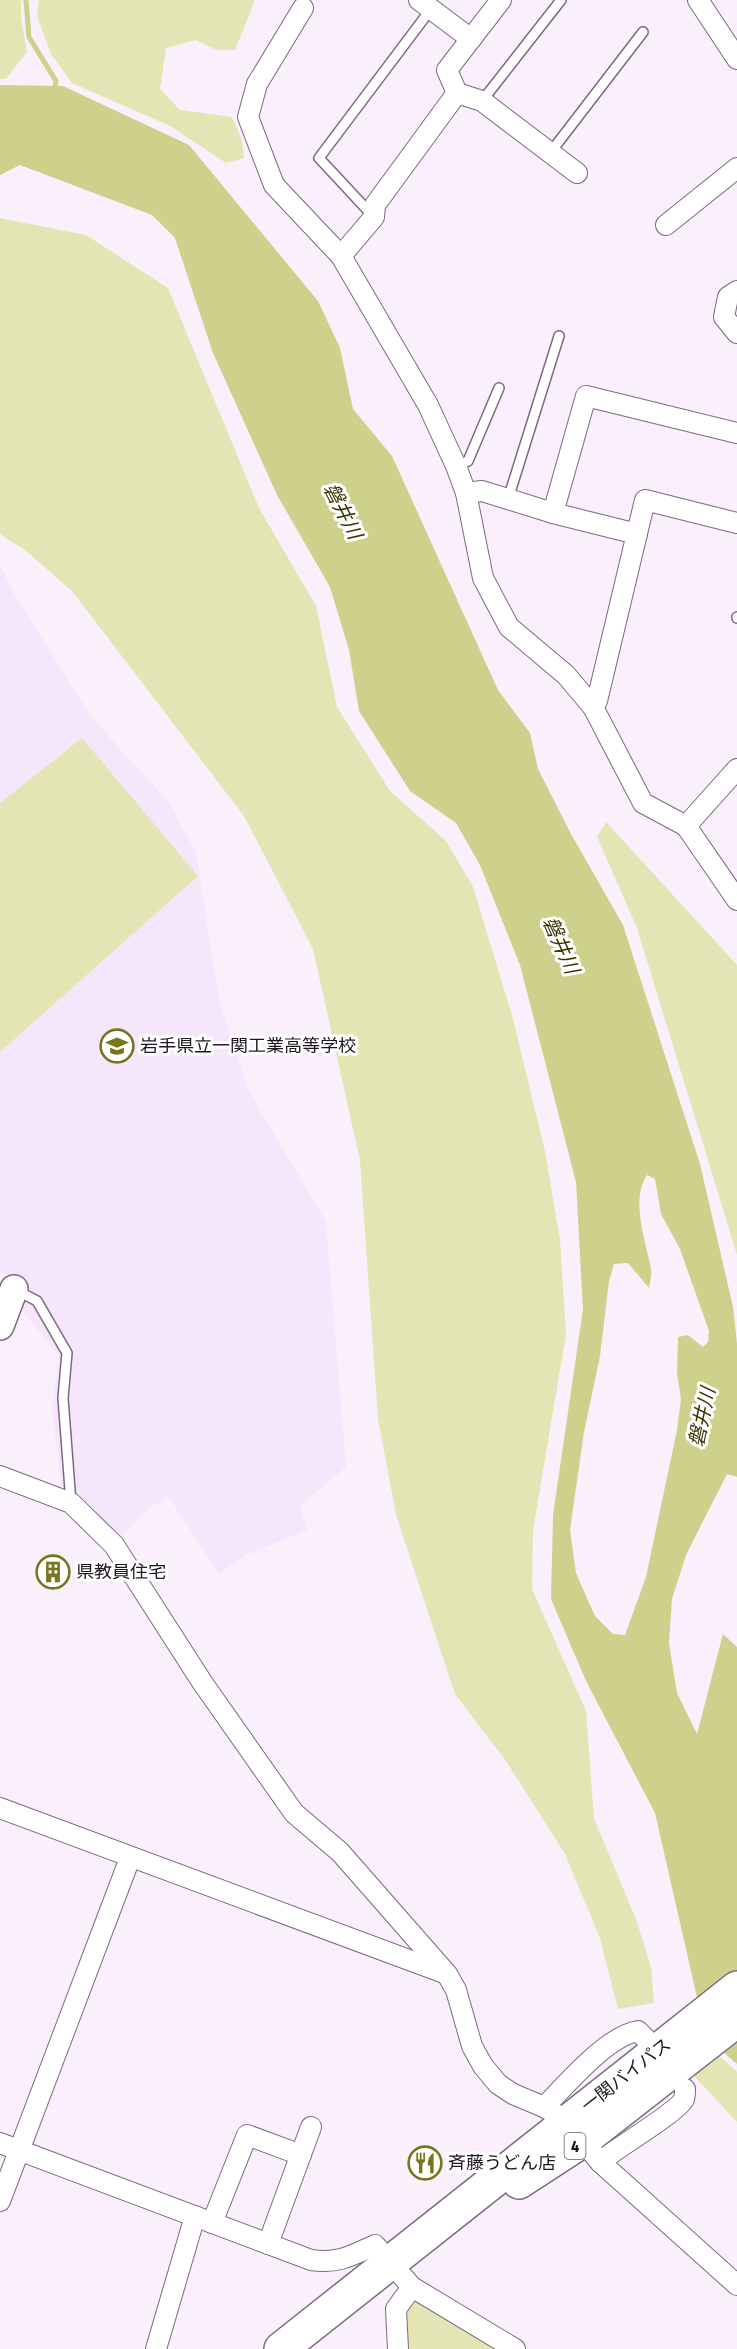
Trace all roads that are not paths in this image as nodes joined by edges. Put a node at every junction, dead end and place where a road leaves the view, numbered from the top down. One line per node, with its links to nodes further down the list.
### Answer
1 (501, 0): 7 (street)
2 (561, 0): 10 (lane)
3 (698, 0): 8 (street)
4 (425, 4): 7 (street); 14 (lane)
5 (303, 8): 16 (street)
6 (643, 32): 11 (lane)
7 (471, 39): 9 (street)
8 (737, 60)
9 (457, 93): 10 (street); 14 (street)
10 (482, 101): 11 (street)
11 (550, 153): 13 (street)
12 (737, 168): 15 (street)
13 (577, 173)
14 (374, 218): 16 (street)
15 (666, 225)
16 (341, 256): 22 (street)
17 (737, 291): 18 (street)
18 (737, 333)
19 (559, 336): 24 (lane)
20 (499, 388): 22 (lane)
21 (737, 433): 25 (street)
22 (456, 466): 23 (street)
23 (466, 493): 24 (street); 28 (street)
24 (508, 500): 25 (street)
25 (553, 513): 27 (street)
26 (737, 523): 27 (street)
27 (636, 534): 28 (street)
28 (592, 707): 30 (street)
29 (737, 769): 30 (street)
30 (686, 826): 31 (street)
31 (737, 900)
32 (7, 1285): 33 (street); 35 (lane)
33 (0, 1326)
34 (0, 1476): 35 (street)
35 (71, 1503): 38 (street)
36 (0, 1808): 37 (street)
37 (130, 1858): 38 (street); 45 (street)
38 (447, 1974): 43 (street)
39 (737, 1988): 41 (highway, 一関バイパス / 4)
40 (737, 2020): 41 (highway, 一関バイパス / 4)
41 (669, 2059): 43 (highway, 一関バイパス / 4); 43 (street)
42 (311, 2127): 46 (street)
43 (573, 2133): 50 (highway, 一関バイパス / 4); 51 (street)
44 (0, 2143): 45 (street)
45 (19, 2151): 47 (street); 48 (street)
46 (301, 2155): 48 (street); 49 (street)
47 (0, 2201)
48 (203, 2219): 49 (street); 53 (street)
49 (268, 2244): 50 (street)
50 (390, 2263): 52 (street); 54 (highway, 一関バイパス / 4)
51 (737, 2285)
52 (412, 2287): 55 (street); 56 (street)
53 (156, 2349)
54 (281, 2349)
55 (398, 2349)
56 (515, 2349)

